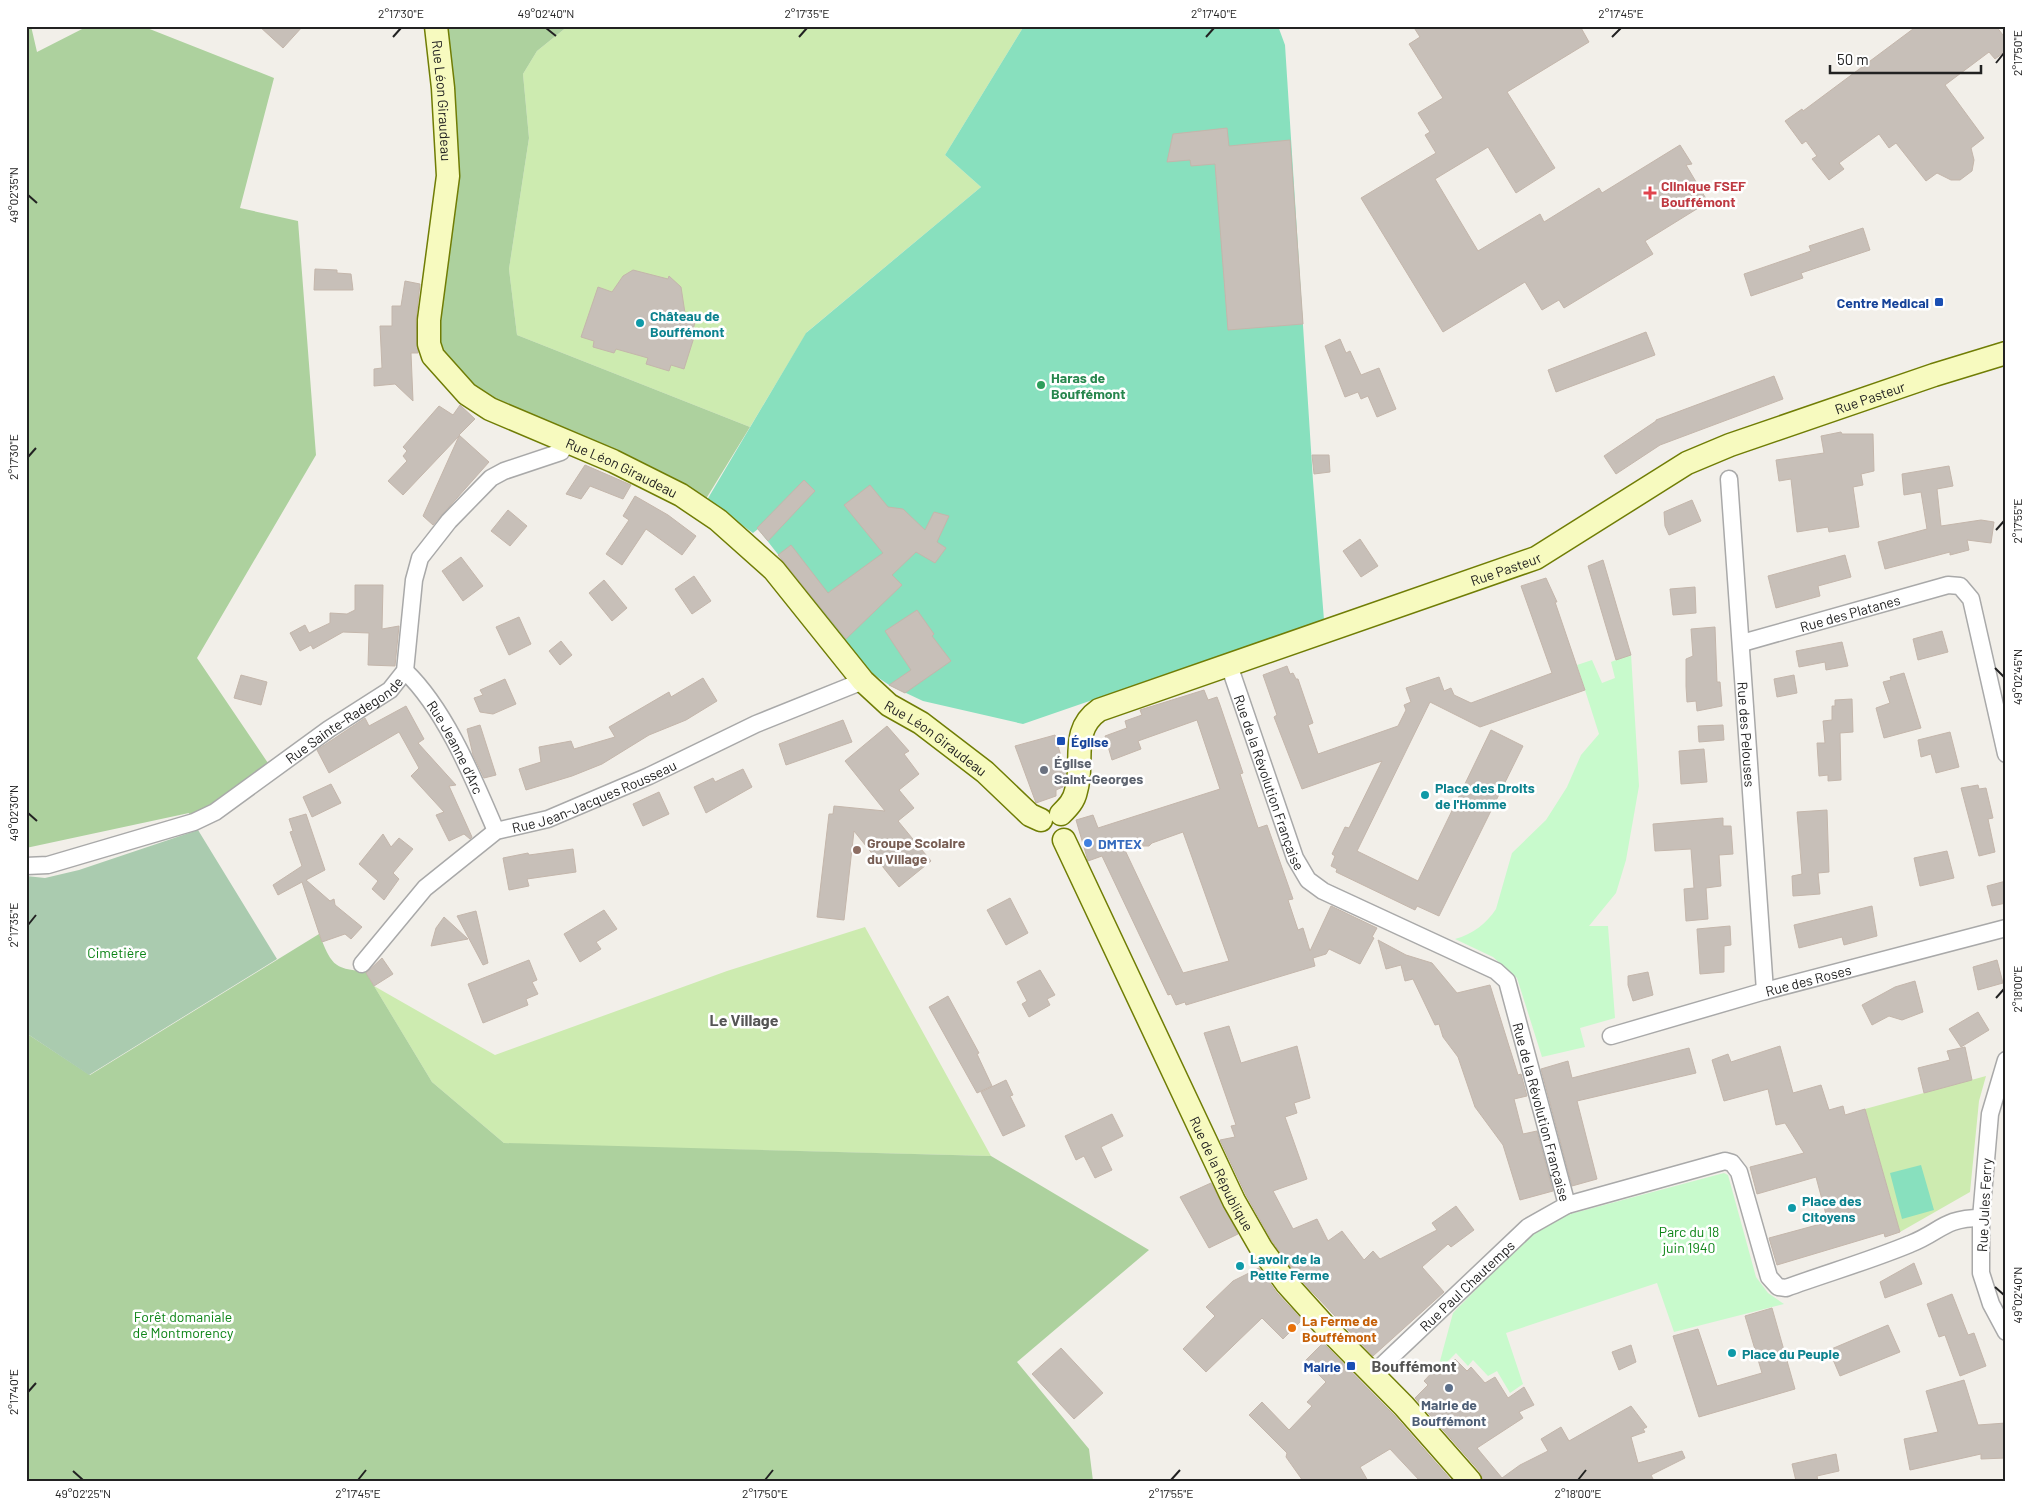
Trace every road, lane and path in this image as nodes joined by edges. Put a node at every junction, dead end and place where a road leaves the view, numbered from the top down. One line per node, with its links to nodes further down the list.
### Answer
1 (436, 26): 3 (street, Rue Léon Giraudeau)
2 (2006, 353): 6 (street, Rue Pasteur)
3 (566, 443): 7 (street, Rue Sainte-Radegonde); 8 (street, Rue Léon Giraudeau)
4 (1729, 479): 5 (street, Rue des Pelouses)
5 (1742, 643): 9 (street, Rue des Platanes); 15 (street, Rue des Pelouses)
6 (1229, 665): 10 (street, Rue Pasteur); 18 (street, Rue de la Révolution Française)
7 (405, 671): 11 (street, Rue Jeanne d'Arc); 12 (street, Rue Sainte-Radegonde)
8 (863, 681): 10 (street, Rue Léon Giraudeau); 11 (street, Rue Jean-Jacques Rousseau)
9 (2006, 754)
10 (1051, 817): 21 (street, Rue de la République)
11 (496, 831): 14 (street, Rue Jean-Jacques Rousseau)
12 (26, 866)
13 (2006, 928): 15 (street, Rue des Roses)
14 (362, 964)
15 (1765, 991): 16 (street, Rue des Roses)
16 (1611, 1036)
17 (2003, 1067): 19 (street, Rue Jules Ferry)
18 (1566, 1205): 19 (street, Rue de la Révolution Française); 21 (street, Rue Paul Chautemps)
19 (1981, 1218): 20 (street, Rue Jules Ferry)
20 (2006, 1332)
21 (1373, 1374): 22 (street, Rue de la République)
22 (1470, 1481)

